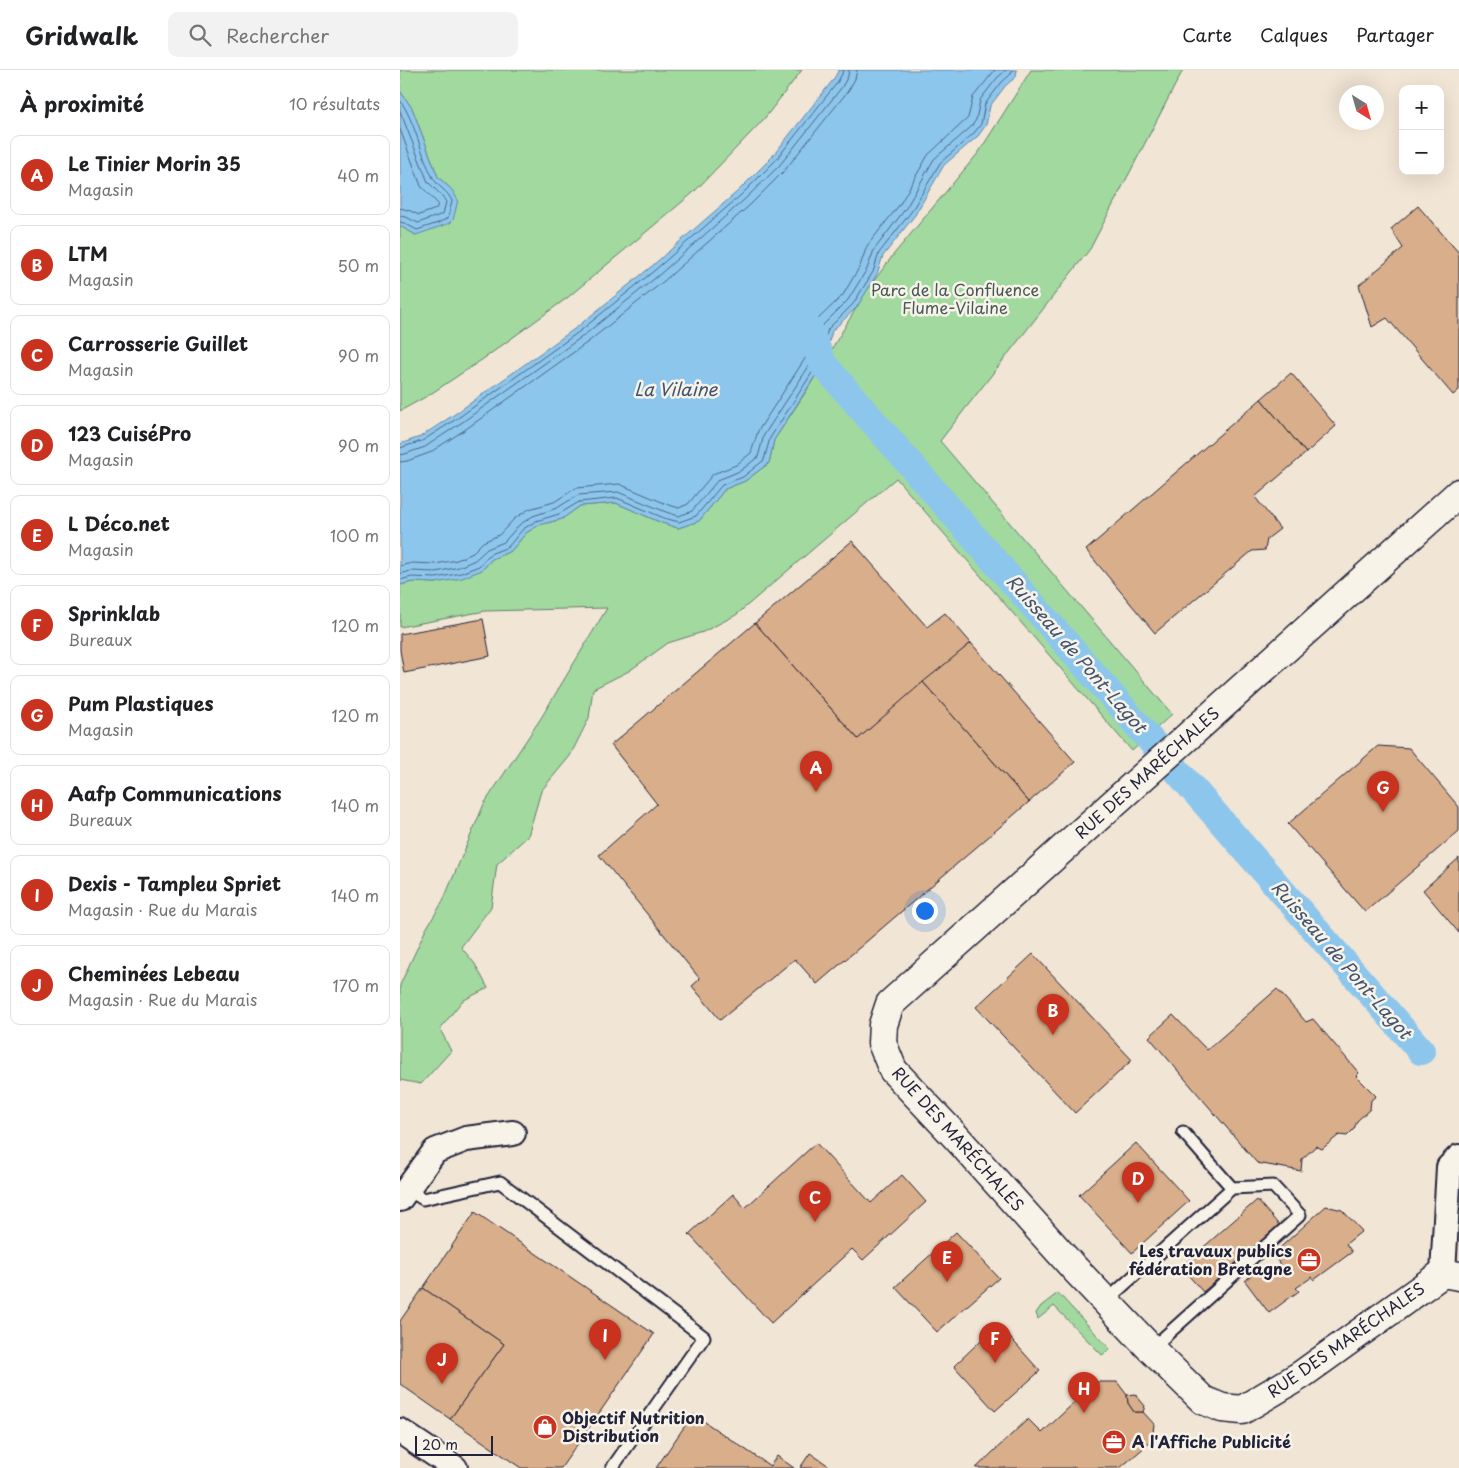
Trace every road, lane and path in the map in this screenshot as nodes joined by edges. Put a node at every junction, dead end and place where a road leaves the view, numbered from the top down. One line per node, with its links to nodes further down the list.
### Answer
1 (1459, 493): 8 (street, RUE DES MARÉCHALES)
2 (1183, 1132): 5 (lane)
3 (513, 1133): 6 (street)
4 (1459, 1157): 7 (street)
5 (1232, 1188): 8 (lane); 9 (lane)
6 (404, 1194): 12 (lane)
7 (1451, 1274): 9 (street, RUE DES MARÉCHALES)
8 (1106, 1301): 9 (street, RUE DES MARÉCHALES)
9 (1151, 1349)
10 (400, 1431): 11 (street)
11 (455, 1468)
12 (612, 1468)

